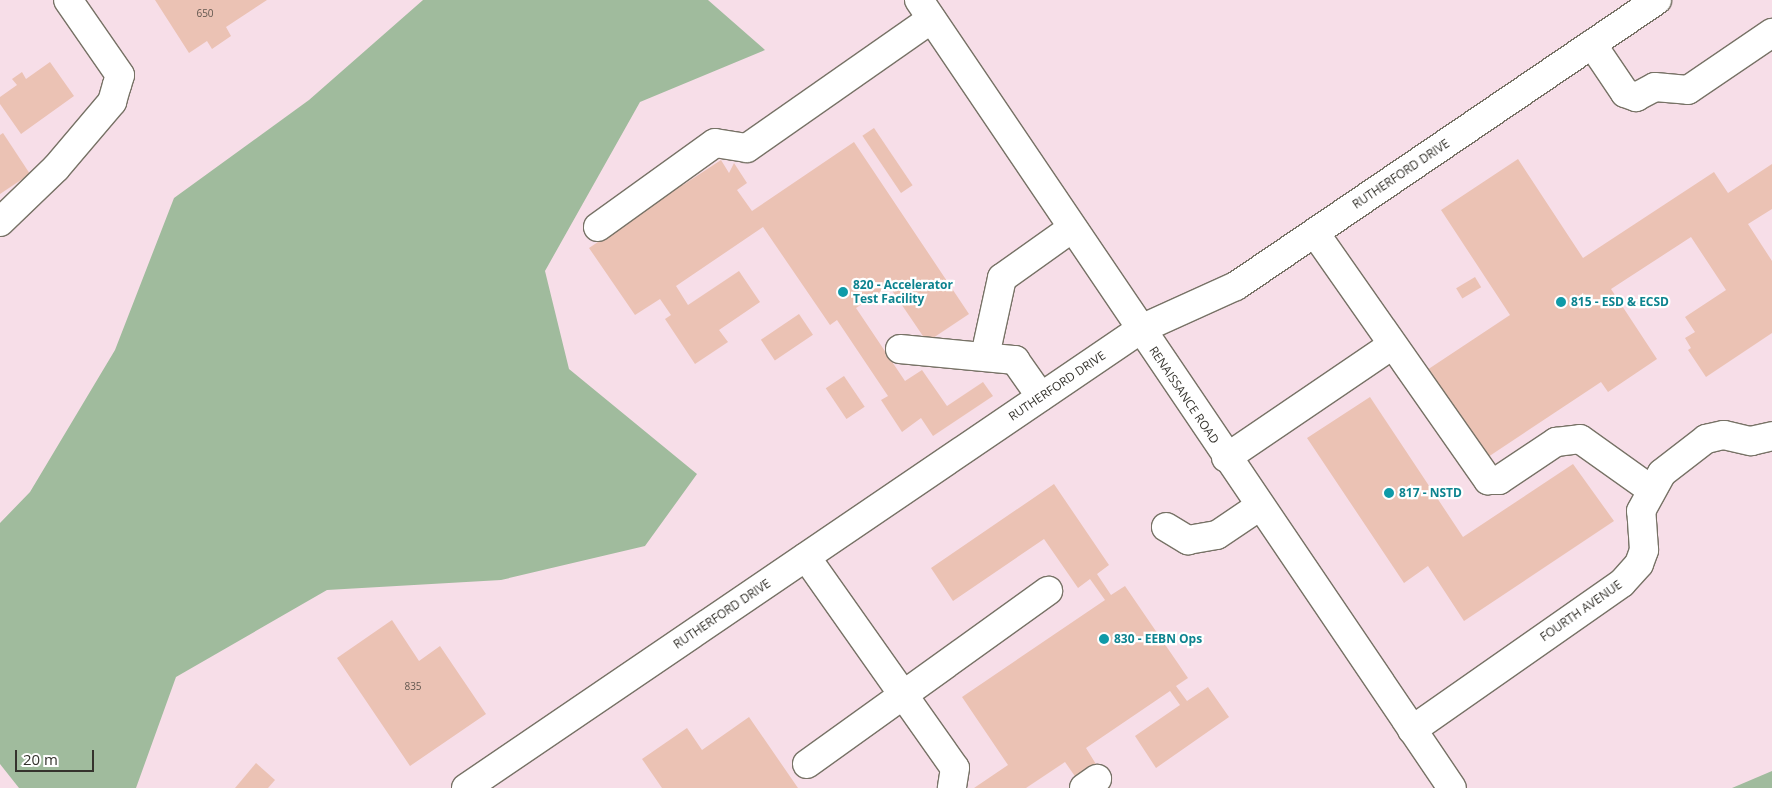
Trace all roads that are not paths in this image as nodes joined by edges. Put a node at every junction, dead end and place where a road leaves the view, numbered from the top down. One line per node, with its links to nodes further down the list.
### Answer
1 (68, 0): 7 (street)
2 (1657, 0): 4 (street, RUTHERFORD DRIVE)
3 (925, 9): 8 (street); 9 (street, RENAISSANCE ROAD)
4 (1622, 10): 6 (street, RUTHERFORD DRIVE)
5 (1772, 33): 6 (street)
6 (1592, 44): 10 (street, RUTHERFORD DRIVE)
7 (0, 222)
8 (598, 226)
9 (1072, 228): 11 (street, RENAISSANCE ROAD); 14 (street)
10 (1315, 233): 11 (street, RUTHERFORD DRIVE); 12 (street)
11 (1141, 329): 15 (street, RUTHERFORD DRIVE); 17 (street, RENAISSANCE ROAD)
12 (1392, 346): 17 (street); 18 (street)
13 (900, 349): 14 (street)
14 (984, 356): 15 (street)
15 (1042, 397): 21 (street, RUTHERFORD DRIVE)
16 (1772, 436): 18 (street, FOURTH AVENUE)
17 (1226, 458): 19 (street, RENAISSANCE ROAD)
18 (1650, 490): 24 (street, FOURTH AVENUE)
19 (1260, 506): 20 (street); 24 (street, RENAISSANCE ROAD)
20 (1166, 527)
21 (806, 557): 23 (street); 26 (street, RUTHERFORD DRIVE)
22 (1048, 591): 23 (street)
23 (903, 695): 25 (street); 27 (street)
24 (1412, 730): 28 (street, RENAISSANCE ROAD)
25 (807, 764)
26 (466, 788)
27 (952, 788)
28 (1452, 788)

